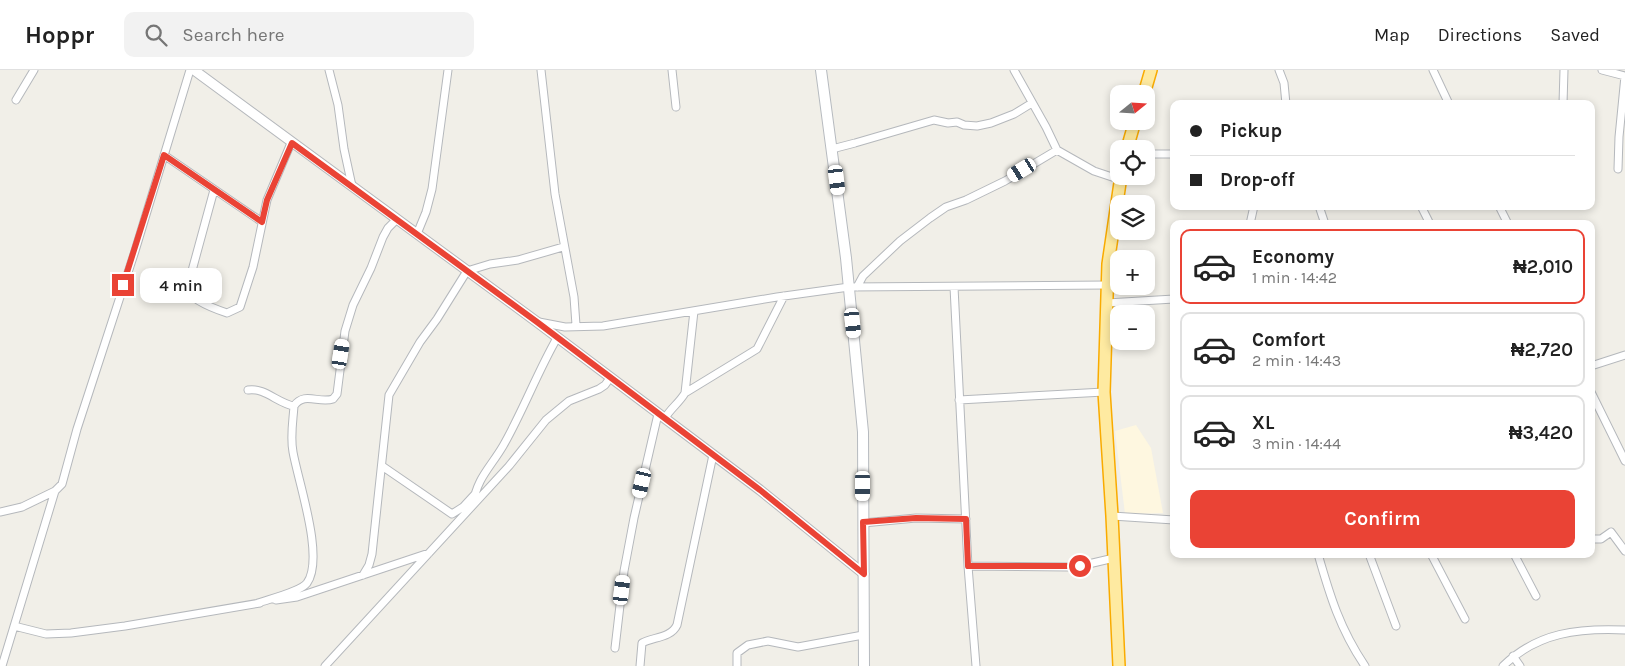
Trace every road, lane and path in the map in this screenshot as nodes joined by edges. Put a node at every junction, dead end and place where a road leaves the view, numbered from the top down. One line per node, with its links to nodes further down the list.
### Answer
1 (34, 70): 17 (street)
2 (190, 70): 28 (street)
3 (194, 70): 23 (street)
4 (329, 70): 32 (street)
5 (448, 70): 36 (street)
6 (541, 70): 37 (street)
7 (672, 70): 22 (street)
8 (820, 70): 24 (main road)
9 (1014, 70): 21 (street)
10 (1151, 70): 16 (highway)
11 (1279, 70): 18 (street)
12 (1432, 70): 19 (street)
13 (1564, 70): 20 (street)
14 (1602, 70): 15 (street)
15 (1611, 71): 29 (street)
16 (1147, 85)
17 (16, 100)
18 (1286, 100)
19 (1447, 100)
20 (1563, 100)
21 (1032, 103): 24 (street); 25 (street)
22 (676, 107)
23 (292, 143): 32 (street); 35 (street)
24 (832, 148): 40 (main road)
25 (1057, 150): 30 (street); 40 (street)
26 (1155, 154): 27 (street)
27 (1170, 154)
28 (164, 155): 33 (street); 62 (street)
29 (1618, 169)
30 (1110, 175)
31 (1120, 185): 39 (highway)
32 (352, 186): 34 (street)
33 (214, 190): 35 (street); 35 (street)
34 (397, 220): 36 (street); 57 (street)
35 (262, 222)
36 (417, 234): 38 (street)
37 (563, 247): 38 (street); 47 (street)
38 (467, 271): 46 (street); 61 (street)
39 (1107, 285): 41 (street); 44 (highway)
40 (853, 287): 41 (street); 42 (street); 69 (main road)
41 (954, 287): 55 (street)
42 (784, 296): 45 (street); 54 (street)
43 (1170, 299): 44 (street)
44 (1107, 303): 53 (highway)
45 (694, 311): 47 (street); 54 (street)
46 (537, 322): 47 (street); 48 (street)
47 (576, 325)
48 (557, 338): 51 (street); 63 (street)
49 (1625, 355): 50 (street)
50 (1595, 365)
51 (610, 378): 58 (street); 64 (street)
52 (248, 390): 57 (street)
53 (1104, 392): 55 (street); 66 (highway)
54 (685, 393): 58 (street)
55 (960, 400): 67 (street)
56 (1595, 400): 60 (street)
57 (294, 406): 82 (street)
58 (662, 416): 59 (street); 88 (street)
59 (713, 455): 79 (street); 92 (street)
60 (1625, 461)
61 (382, 466): 63 (street); 80 (street)
62 (54, 491): 65 (street); 84 (street)
63 (475, 494): 64 (street)
64 (474, 505): 72 (street)
65 (0, 512)
66 (1112, 516): 68 (street); 73 (highway)
67 (966, 519): 69 (street); 78 (street)
68 (1170, 520)
69 (863, 522): 79 (main road)
70 (1595, 539): 71 (street)
71 (1625, 552)
72 (429, 553): 80 (street); 91 (street)
73 (1114, 558): 78 (street); 96 (highway)
74 (1319, 558): 97 (street)
75 (1370, 558): 85 (street)
76 (1433, 558): 83 (street)
77 (1516, 558): 81 (street)
78 (968, 566): 95 (street)
79 (864, 574): 87 (main road)
80 (363, 575): 82 (street)
81 (1536, 596)
82 (258, 603): 84 (street)
83 (1465, 619)
84 (14, 626): 90 (street)
85 (1396, 626)
86 (1625, 630): 89 (street)
87 (863, 635): 93 (street); 94 (main road)
88 (615, 648)
89 (1513, 656): 98 (street); 99 (street)
90 (2, 666)
91 (325, 666)
92 (640, 666)
93 (736, 666)
94 (864, 666)
95 (976, 666)
96 (1119, 666)
97 (1365, 666)
98 (1503, 666)
99 (1520, 666)

